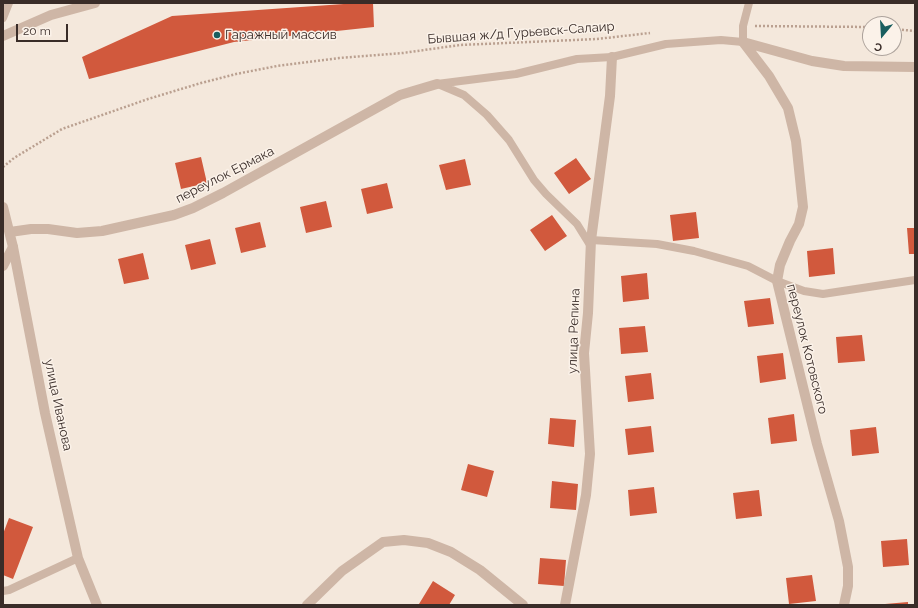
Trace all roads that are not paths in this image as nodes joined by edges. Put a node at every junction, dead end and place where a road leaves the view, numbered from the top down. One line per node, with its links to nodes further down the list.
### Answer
1 (9, 3): 4 (lane)
2 (95, 3): 5 (street)
3 (750, 3): 6 (lane)
4 (3, 18)
5 (3, 36)
6 (743, 42): 7 (lane); 8 (street); 16 (street, переулок Котовского)
7 (612, 56): 9 (lane); 12 (street, улица Репина)
8 (915, 67)
9 (437, 84): 11 (street, переулок Ермака); 12 (lane)
10 (3, 207): 11 (street, улица Иванова)
11 (10, 232): 13 (street, улица Иванова)
12 (590, 243): 16 (lane); 22 (street, улица Репина)
13 (13, 247): 14 (street); 17 (street, улица Иванова)
14 (3, 266)
15 (915, 280): 16 (lane)
16 (777, 281): 23 (street, переулок Котовского)
17 (78, 558): 18 (lane); 19 (street, улица Иванова)
18 (3, 591)
19 (97, 605)
20 (307, 605): 21 (street)
21 (523, 605)
22 (565, 605)
23 (844, 605)

